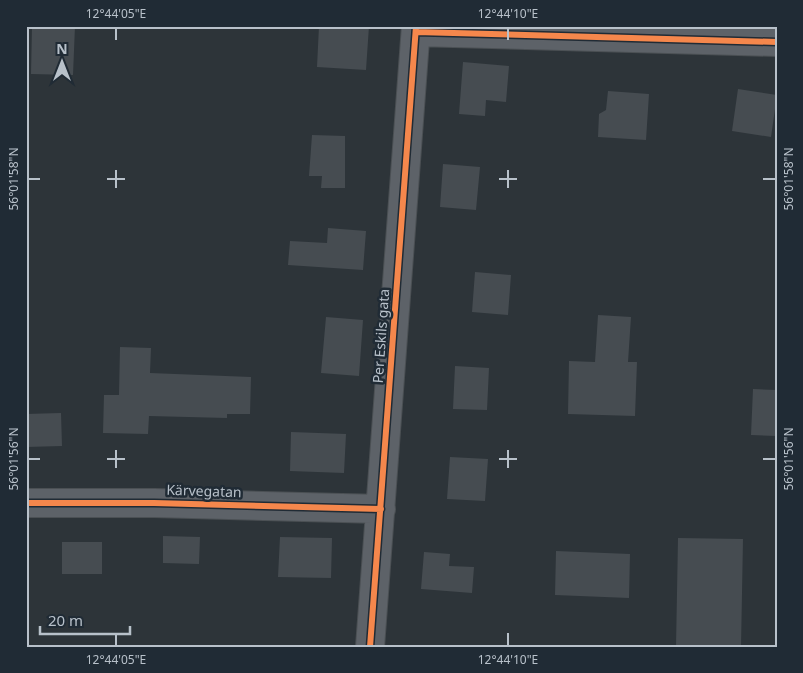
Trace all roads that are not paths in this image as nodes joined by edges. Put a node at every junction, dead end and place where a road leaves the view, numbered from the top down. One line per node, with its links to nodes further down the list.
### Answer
1 (416, 29): 2 (street); 4 (street, Per Eskils gata)
2 (777, 42)
3 (26, 503): 4 (street, Kärvegatan)
4 (382, 509): 5 (street, Per Eskils gata)
5 (370, 647)

